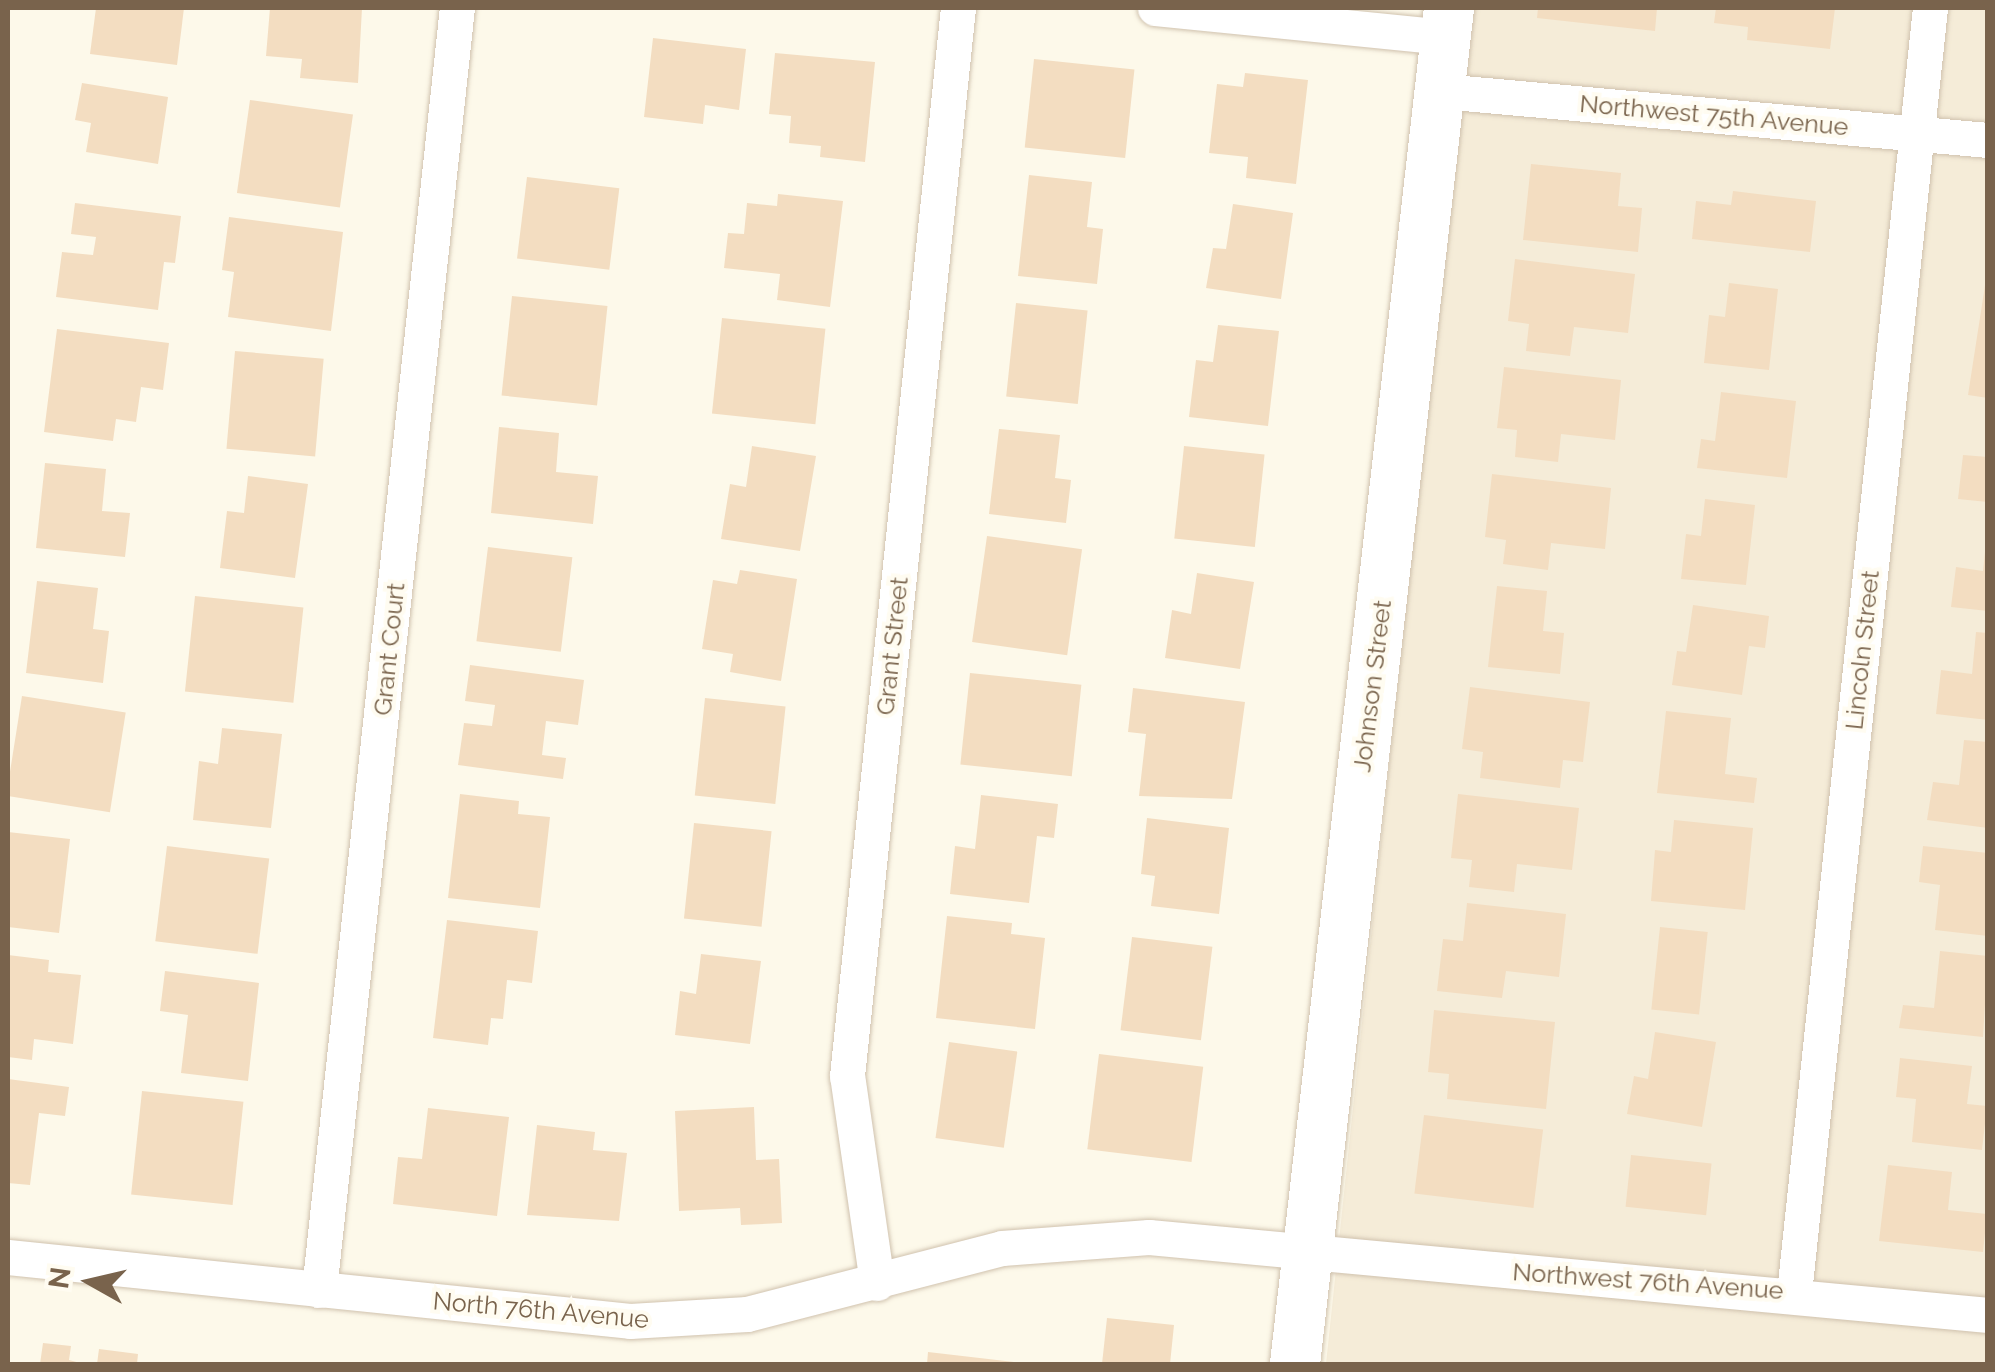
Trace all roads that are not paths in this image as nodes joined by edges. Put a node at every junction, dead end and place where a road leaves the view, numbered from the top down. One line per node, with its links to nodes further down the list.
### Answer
1 (457, 8): 12 (street, Grant Court)
2 (958, 8): 11 (street, Grant Street)
3 (1155, 8): 5 (street)
4 (1930, 8): 7 (street, Lincoln Street)
5 (1448, 22): 6 (street, Johnson Street)
6 (1440, 91): 7 (street, Northwest 75th Avenue); 9 (street, Johnson Street)
7 (1917, 133): 8 (street, Northwest 75th Avenue); 13 (street, Lincoln Street)
8 (1988, 140)
9 (1307, 1252): 11 (street, North 76th Avenue); 13 (street, Northwest 76th Avenue); 15 (street, Johnson Street)
10 (8, 1257): 12 (street, North 76th Avenue)
11 (877, 1283): 12 (street, North 76th Avenue)
12 (319, 1290)
13 (1794, 1293): 14 (street, Northwest 76th Avenue)
14 (1988, 1315)
15 (1295, 1364)

